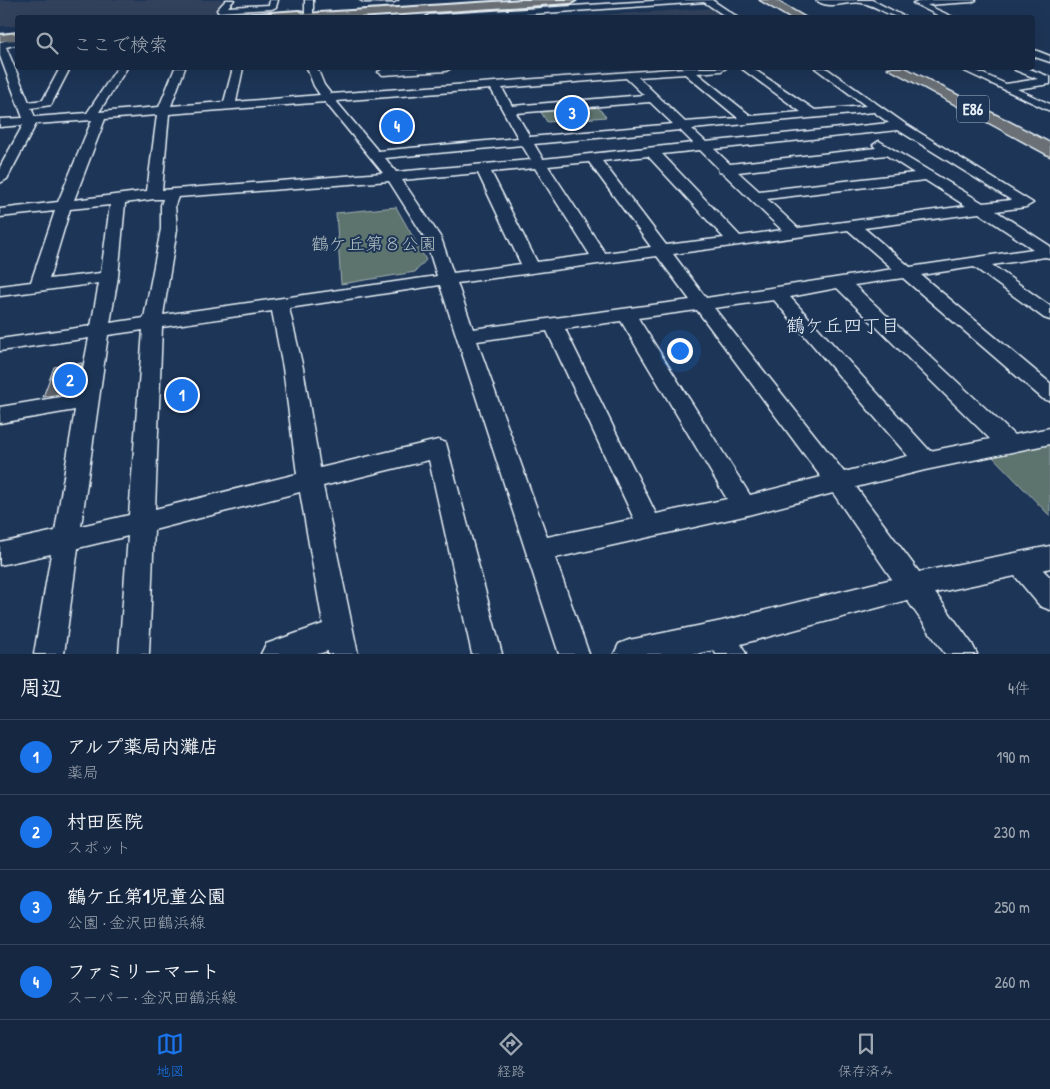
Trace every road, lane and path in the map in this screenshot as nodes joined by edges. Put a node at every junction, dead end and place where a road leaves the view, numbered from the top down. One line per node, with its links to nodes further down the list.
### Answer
1 (230, 0): 2 (street)
2 (274, 0)
3 (309, 0): 16 (street)
4 (364, 0): 5 (street)
5 (394, 0)
6 (528, 0): 15 (main road)
7 (705, 0): 14 (street); 20 (street)
8 (766, 0): 21 (highway)
9 (820, 0): 10 (street)
10 (862, 0): 11 (street); 22 (street)
11 (868, 0)
12 (972, 0): 13 (street)
13 (914, 1): 23 (street)
14 (570, 4): 15 (main road); 19 (street)
15 (517, 7): 17 (main road); 18 (street)
16 (309, 15)
17 (332, 15)
18 (453, 15)
19 (576, 15)
20 (731, 15)
21 (794, 15)
22 (896, 15)
23 (946, 15)
24 (15, 33): 25 (main road)
25 (0, 34)
26 (15, 42): 43 (street)
27 (1035, 53): 28 (street)
28 (1050, 59)
29 (64, 70): 52 (street)
30 (121, 70): 59 (street)
31 (179, 70): 57 (street)
32 (238, 70): 53 (street)
33 (313, 70): 51 (street)
34 (383, 70): 49 (street)
35 (569, 70): 45 (street)
36 (687, 70): 42 (street); 60 (street)
37 (749, 70): 58 (street)
38 (823, 70): 54 (street)
39 (900, 70): 68 (highway, E86)
40 (967, 70): 48 (street)
41 (1024, 70): 46 (street)
42 (632, 72): 45 (street); 50 (street)
43 (12, 73): 44 (street); 52 (street)
44 (0, 75)
45 (577, 79): 47 (street)
46 (1050, 81): 48 (street)
47 (495, 86): 49 (street); 56 (street)
48 (1004, 87): 55 (street)
49 (389, 95): 51 (street)
50 (652, 98): 56 (street); 63 (street)
51 (329, 100): 53 (street); 71 (street)
52 (23, 106): 61 (street)
53 (230, 107): 57 (street)
54 (878, 108): 58 (street); 64 (street)
55 (1050, 108)
56 (509, 110): 66 (street)
57 (162, 112): 59 (street); 80 (street)
58 (812, 114): 60 (street)
59 (95, 117): 61 (street); 83 (street)
60 (748, 120): 63 (street)
61 (31, 122): 62 (street); 78 (street)
62 (0, 123)
63 (682, 126): 66 (street); 67 (street)
64 (900, 126): 65 (street); 84 (street)
65 (857, 130): 67 (street); 70 (street)
66 (527, 142): 71 (street); 73 (street)
67 (700, 146): 69 (street); 75 (street)
68 (1050, 150)
69 (651, 151): 72 (street); 88 (street)
70 (888, 151): 75 (street); 76 (street)
71 (375, 155): 77 (street)
72 (593, 158): 73 (street); 89 (street)
73 (539, 163): 74 (street); 91 (street)
74 (483, 169): 77 (street); 93 (street)
75 (724, 169): 81 (street)
76 (928, 175): 81 (street); 84 (street)
77 (394, 178): 79 (street); 96 (street)
78 (0, 179)
79 (172, 194): 80 (street); 105 (street)
80 (154, 195): 82 (street)
81 (754, 196): 87 (street)
82 (118, 199): 83 (street); 95 (street)
83 (64, 206): 85 (street); 98 (street)
84 (981, 208): 86 (street); 90 (street)
85 (0, 213)
86 (851, 225): 87 (street); 94 (street)
87 (794, 233): 88 (street)
88 (736, 241): 89 (street)
89 (664, 251): 91 (street); 102 (street)
90 (1049, 252): 92 (street)
91 (601, 260): 93 (street)
92 (977, 262): 94 (street); 103 (street)
93 (532, 269): 96 (street)
94 (906, 272): 97 (street); 110 (street)
95 (109, 277): 98 (street); 107 (street)
96 (449, 278): 101 (street); 108 (street)
97 (841, 282): 100 (street); 114 (street)
98 (38, 286): 99 (street)
99 (0, 291)
100 (778, 294): 102 (street); 115 (street)
101 (279, 303): 105 (street); 116 (street)
102 (702, 305): 104 (street); 117 (street)
103 (1050, 314)
104 (627, 315): 106 (street); 118 (street)
105 (153, 321): 107 (street); 119 (street)
106 (553, 324): 108 (street); 120 (street)
107 (101, 328): 109 (street); 111 (street)
108 (467, 336): 122 (street)
109 (0, 345)
110 (1050, 394)
111 (88, 400): 112 (street); 121 (street)
112 (0, 415)
113 (1050, 436): 114 (street)
114 (1009, 444): 115 (street)
115 (925, 461): 117 (street)
116 (310, 478): 119 (street); 128 (street); 133 (street)
117 (839, 483): 118 (street); 126 (street)
118 (744, 506): 120 (street)
119 (140, 523): 121 (street); 131 (street)
120 (649, 524): 122 (street)
121 (65, 541): 123 (street); 130 (street)
122 (538, 550): 134 (street)
123 (0, 554)
124 (1050, 557): 125 (street)
125 (1020, 563): 126 (street); 127 (street)
126 (913, 586): 129 (street); 136 (street)
127 (1050, 597)
128 (341, 644): 132 (street)
129 (726, 644): 135 (street)
130 (49, 654)
131 (134, 654)
132 (276, 654)
133 (487, 654)
134 (574, 654)
135 (629, 654)
136 (962, 654)

